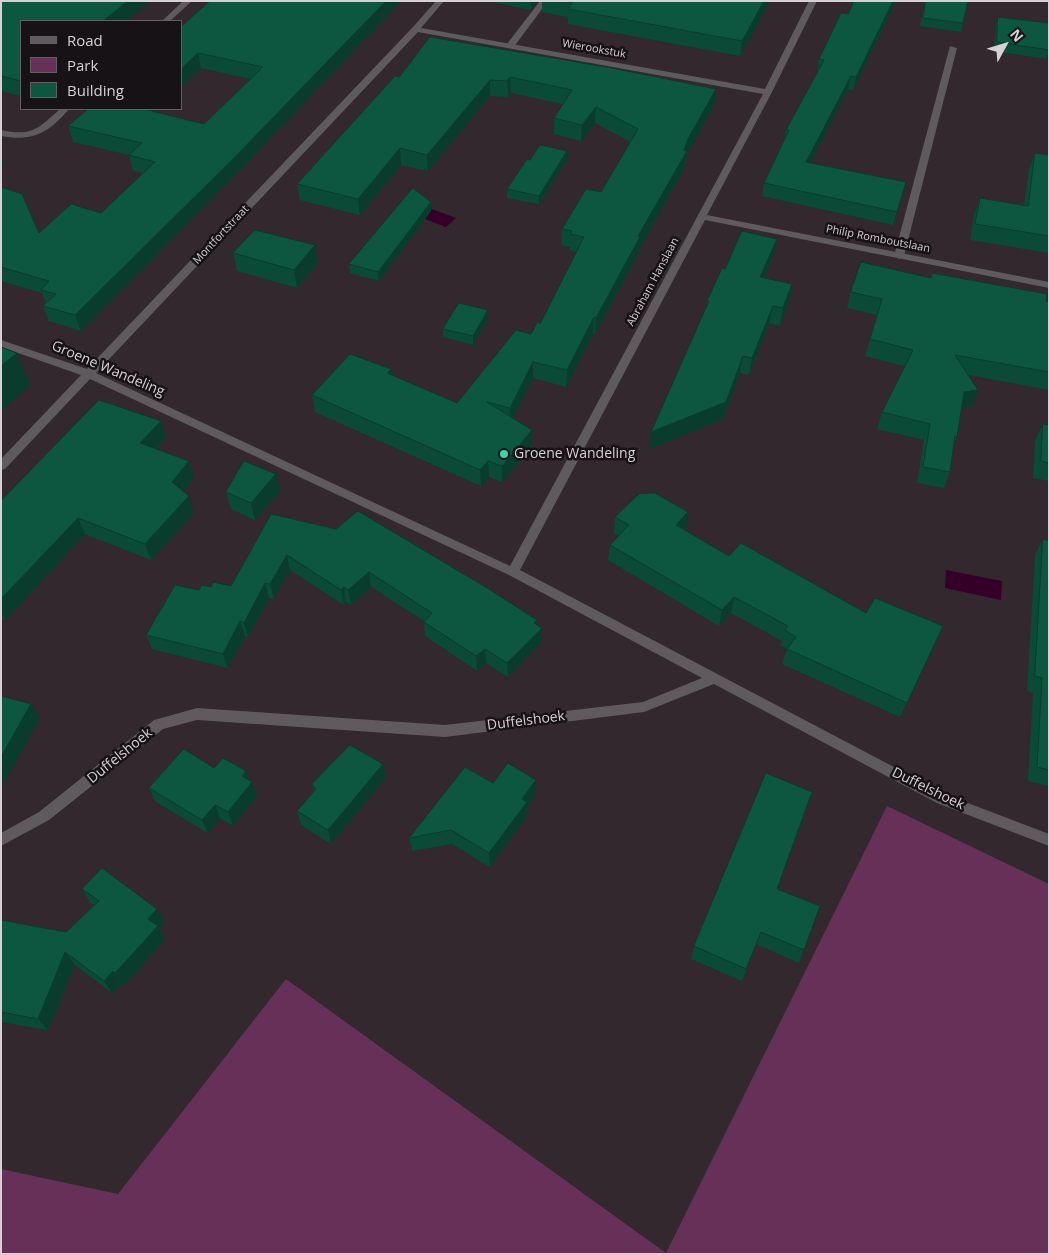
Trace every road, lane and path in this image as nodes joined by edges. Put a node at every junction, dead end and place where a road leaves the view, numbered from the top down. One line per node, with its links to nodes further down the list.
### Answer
1 (188, 1): 5 (street)
2 (440, 1): 6 (street, Montfortstraat)
3 (544, 1): 7 (street)
4 (813, 1): 9 (street, Abraham Hanslaan)
5 (167, 20)
6 (416, 29): 7 (street, Wierookstuk); 16 (street, Montfortstraat)
7 (510, 46): 9 (street, Wierookstuk)
8 (953, 48): 13 (street)
9 (768, 92): 12 (street, Abraham Hanslaan)
10 (64, 110): 11 (street)
11 (1, 133)
12 (702, 217): 13 (street, Philip Romboutslaan); 18 (street, Abraham Hanslaan)
13 (899, 256): 14 (street, Philip Romboutslaan)
14 (1049, 285)
15 (1, 343): 16 (street, Groene Wandeling)
16 (89, 374): 17 (street, Montfortstraat); 18 (street, Groene Wandeling)
17 (1, 466)
18 (513, 572): 19 (street, Groene Wandeling)
19 (713, 679): 20 (street, Duffelshoek); 21 (street, Duffelshoek)
20 (1, 840)
21 (1049, 840)

